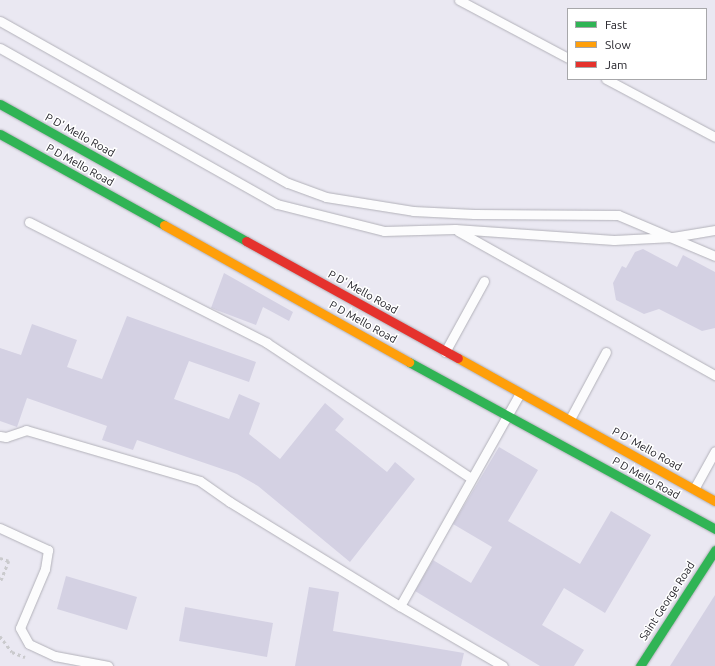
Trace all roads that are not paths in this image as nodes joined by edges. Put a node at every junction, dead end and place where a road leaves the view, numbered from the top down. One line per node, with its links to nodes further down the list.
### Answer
1 (459, 0): 4 (lane)
2 (0, 21): 12 (lane)
3 (0, 48): 10 (lane)
4 (567, 57)
5 (608, 80): 8 (lane)
6 (0, 104): 15 (main road, P D' Mello Road)
7 (0, 134): 19 (main road, P D Mello Road)
8 (715, 137)
9 (29, 222): 23 (lane)
10 (455, 229): 12 (lane); 17 (lane)
11 (715, 230): 12 (lane)
12 (672, 237): 13 (lane)
13 (715, 256)
14 (484, 281): 15 (lane)
15 (445, 352): 18 (main road, P D' Mello Road)
16 (606, 352): 20 (lane)
17 (715, 376)
18 (520, 393): 19 (lane); 20 (main road, P D' Mello Road)
19 (506, 416): 23 (lane); 27 (main road, P D Mello Road)
20 (570, 419): 24 (main road, P D' Mello Road)
21 (0, 436): 29 (lane)
22 (715, 451): 24 (lane)
23 (471, 478): 29 (lane)
24 (694, 489): 25 (main road, P D' Mello Road)
25 (715, 501)
26 (0, 528): 30 (lane)
27 (715, 529)
28 (715, 550): 32 (main road, Saint George Road)
29 (400, 606): 31 (lane)
30 (108, 666)
31 (503, 666)
32 (640, 666)

